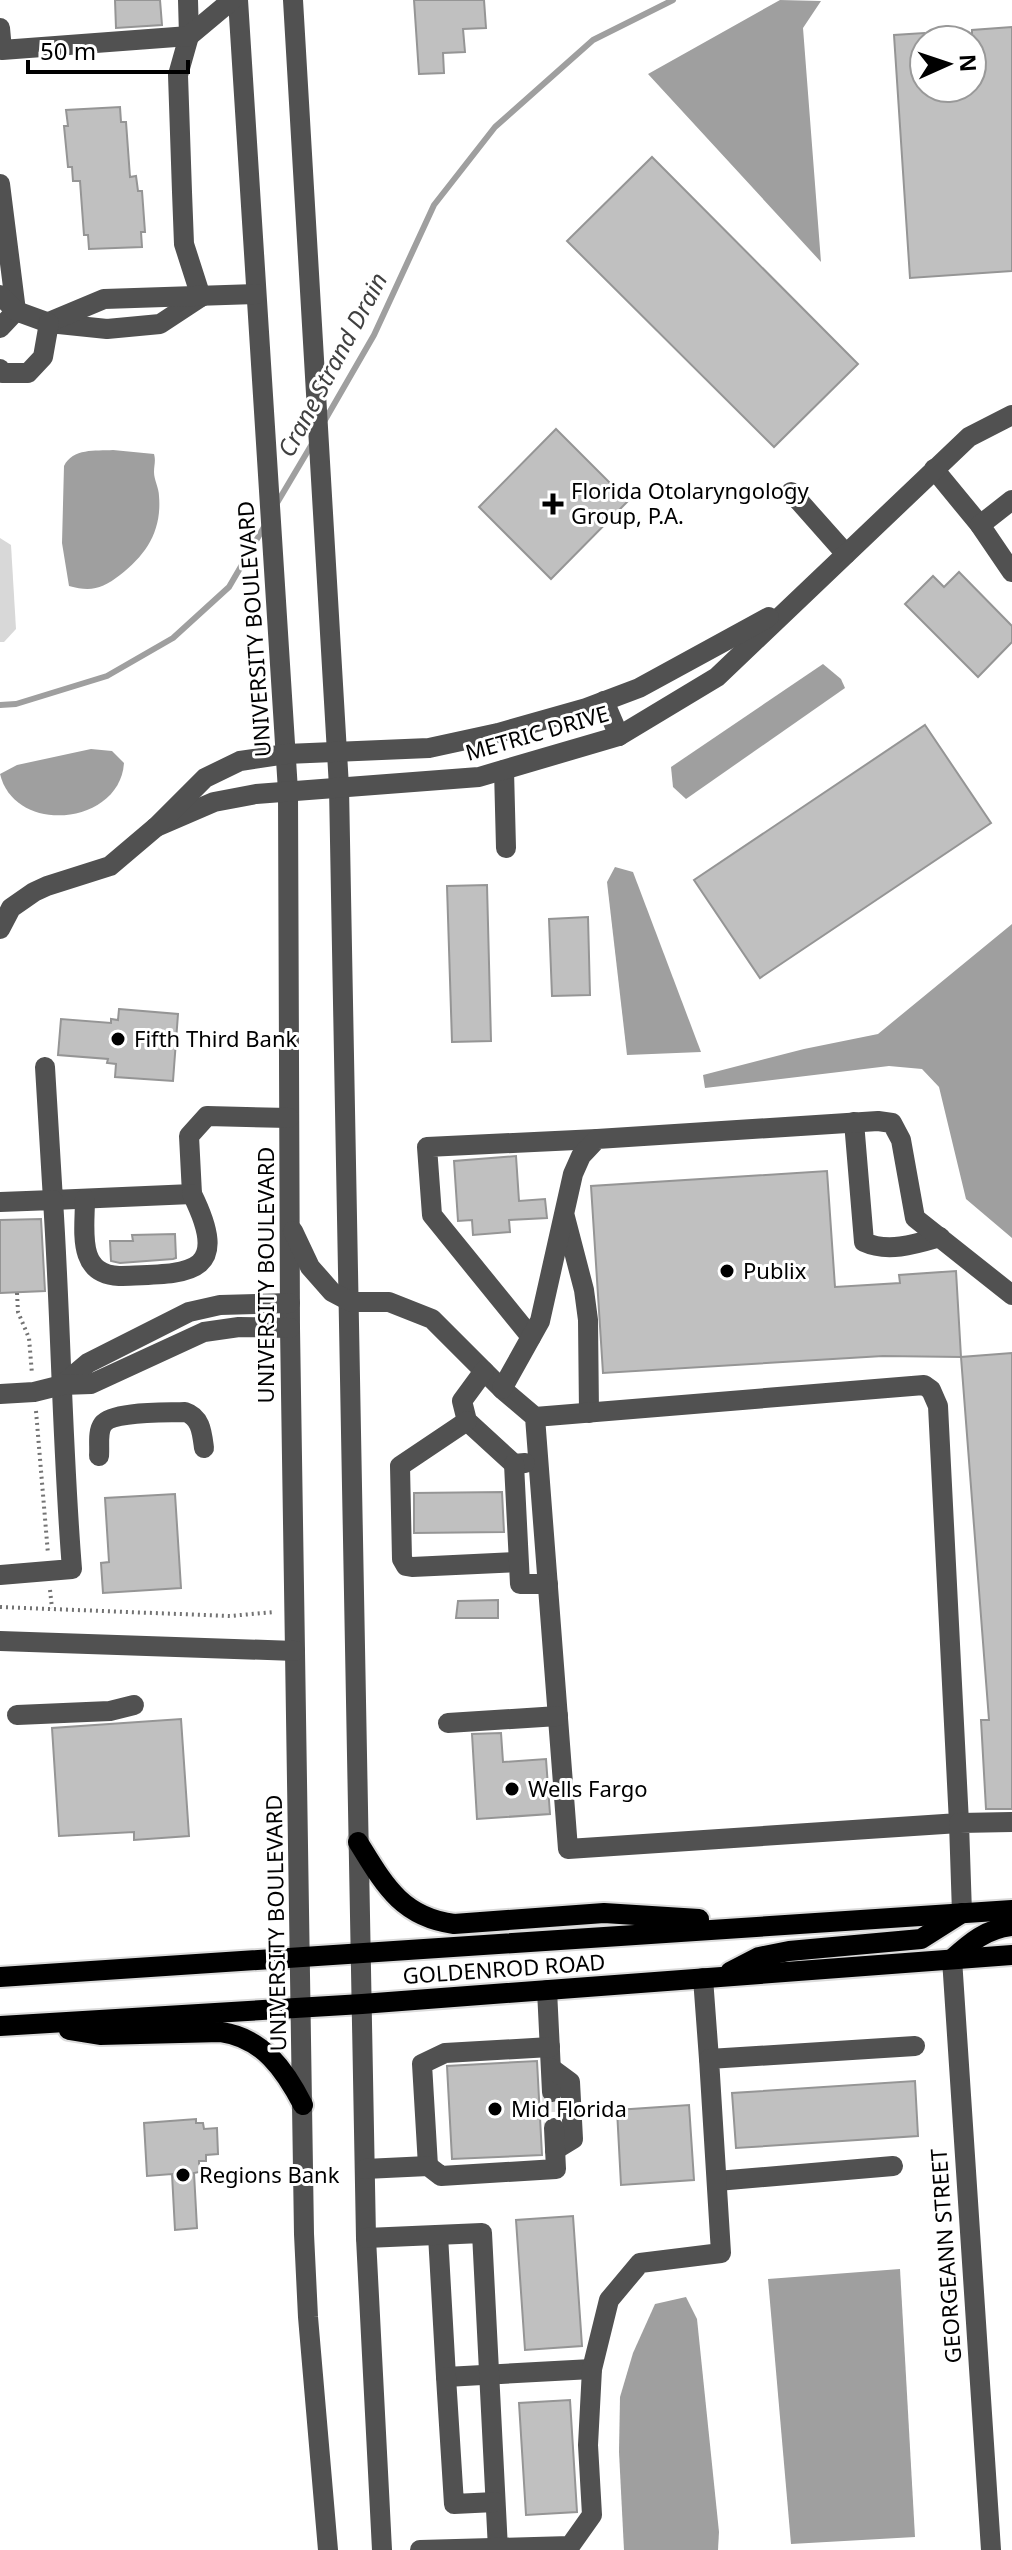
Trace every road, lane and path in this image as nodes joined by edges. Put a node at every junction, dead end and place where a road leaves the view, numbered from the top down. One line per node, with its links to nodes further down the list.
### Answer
1 (188, 0): 5 (street)
2 (235, 0): 5 (street); 7 (street, UNIVERSITY BOULEVARD)
3 (293, 0): 24 (street)
4 (0, 28): 5 (street)
5 (189, 36): 9 (street)
6 (0, 184): 10 (street)
7 (256, 294): 9 (street); 25 (street, UNIVERSITY BOULEVARD)
8 (0, 295): 10 (street)
9 (201, 297): 11 (street); 11 (street)
10 (16, 311): 11 (street); 12 (street)
11 (49, 323): 13 (street)
12 (0, 328)
13 (0, 369)
14 (1012, 415): 15 (street, METRIC DRIVE)
15 (934, 469): 18 (street); 19 (street, METRIC DRIVE)
16 (791, 492): 19 (street)
17 (1012, 500): 18 (street)
18 (980, 525): 20 (street)
19 (846, 554): 21 (street, METRIC DRIVE)
20 (1012, 572)
21 (800, 599): 22 (street, METRIC DRIVE); 23 (street, METRIC DRIVE)
22 (604, 701): 23 (street); 24 (street, METRIC DRIVE)
23 (619, 736): 26 (street, METRIC DRIVE)
24 (338, 752): 25 (street, METRIC DRIVE); 27 (street)
25 (286, 754): 28 (street, UNIVERSITY BOULEVARD); 29 (street, METRIC DRIVE)
26 (504, 770): 27 (street, METRIC DRIVE); 30 (street)
27 (339, 787): 28 (street, METRIC DRIVE); 45 (street)
28 (288, 791): 29 (street, METRIC DRIVE); 33 (street, UNIVERSITY BOULEVARD)
29 (156, 827): 31 (street)
30 (506, 848)
31 (0, 929)
32 (45, 1067): 38 (street)
33 (289, 1118): 36 (street); 41 (street, UNIVERSITY BOULEVARD)
34 (854, 1122): 35 (street); 42 (street); 42 (street)
35 (597, 1139): 40 (street); 48 (street)
36 (192, 1194): 37 (street); 37 (street)
37 (85, 1199): 38 (street)
38 (53, 1200): 39 (street); 50 (street)
39 (0, 1202)
40 (564, 1213): 48 (street); 54 (street)
41 (289, 1224): 45 (street); 46 (street, UNIVERSITY BOULEVARD)
42 (940, 1237): 44 (street)
43 (17, 1293): 52 (path)
44 (1012, 1295)
45 (351, 1302): 49 (street); 76 (street)
46 (290, 1303): 47 (street, UNIVERSITY BOULEVARD); 50 (street)
47 (290, 1328): 50 (street); 69 (street, UNIVERSITY BOULEVARD)
48 (531, 1337): 51 (street)
49 (484, 1371): 51 (street); 56 (street)
50 (62, 1385): 52 (street); 62 (street)
51 (502, 1389): 55 (street)
52 (34, 1392): 53 (street); 62 (path)
53 (0, 1394)
54 (589, 1413): 55 (street); 75 (street)
55 (535, 1417): 59 (street)
56 (467, 1421): 60 (street); 61 (street)
57 (204, 1448): 58 (street)
58 (99, 1456)
59 (538, 1462): 60 (street); 64 (street)
60 (514, 1464): 61 (street)
61 (518, 1562): 64 (street)
62 (49, 1571): 63 (street); 66 (path)
63 (0, 1575)
64 (548, 1584): 72 (street)
65 (0, 1607): 66 (path)
66 (52, 1608): 67 (path)
67 (274, 1612)
68 (0, 1641): 69 (street)
69 (295, 1651): 83 (street, UNIVERSITY BOULEVARD)
70 (134, 1705): 71 (street)
71 (17, 1715)
72 (558, 1716): 73 (street); 75 (street)
73 (448, 1723)
74 (1012, 1822): 75 (street)
75 (959, 1823): 78 (street)
76 (358, 1842): 79 (main road); 81 (street)
77 (1012, 1910): 78 (main road, GOLDENROD ROAD)
78 (962, 1913): 79 (main road, GOLDENROD ROAD); 86 (main road)
79 (787, 1924): 81 (main road, GOLDENROD ROAD)
80 (1012, 1926): 84 (main road)
81 (360, 1951): 83 (main road, GOLDENROD ROAD); 88 (street)
82 (1012, 1955): 84 (main road, GOLDENROD ROAD)
83 (301, 1957): 85 (main road, GOLDENROD ROAD); 89 (street, UNIVERSITY BOULEVARD)
84 (952, 1959): 86 (main road, GOLDENROD ROAD); 114 (street, GEORGEANN STREET)
85 (0, 1977)
86 (712, 1977): 87 (main road, GOLDENROD ROAD); 94 (street)
87 (547, 1990): 88 (main road, GOLDENROD ROAD); 93 (street)
88 (362, 2004): 89 (main road, GOLDENROD ROAD); 102 (street)
89 (302, 2007): 90 (main road, GOLDENROD ROAD); 97 (street, UNIVERSITY BOULEVARD)
90 (34, 2024): 91 (main road, GOLDENROD ROAD); 97 (main road)
91 (0, 2026)
92 (915, 2046): 94 (street)
93 (550, 2047): 95 (street); 100 (street)
94 (709, 2059): 103 (street)
95 (551, 2068): 96 (street); 99 (street)
96 (552, 2092)
97 (303, 2105): 111 (street, UNIVERSITY BOULEVARD)
98 (554, 2128): 99 (street)
99 (556, 2160): 100 (street)
100 (428, 2166): 102 (street)
101 (893, 2166): 103 (street)
102 (365, 2169): 105 (street)
103 (717, 2181): 106 (street)
104 (438, 2235): 105 (street); 107 (street); 108 (street)
105 (366, 2238): 112 (street)
106 (592, 2369): 107 (street); 110 (street)
107 (489, 2374): 108 (street); 109 (street)
108 (446, 2377): 109 (street)
109 (495, 2502): 110 (street)
110 (498, 2549): 113 (street)
111 (328, 2550)
112 (382, 2550)
113 (420, 2550)
114 (991, 2550)

